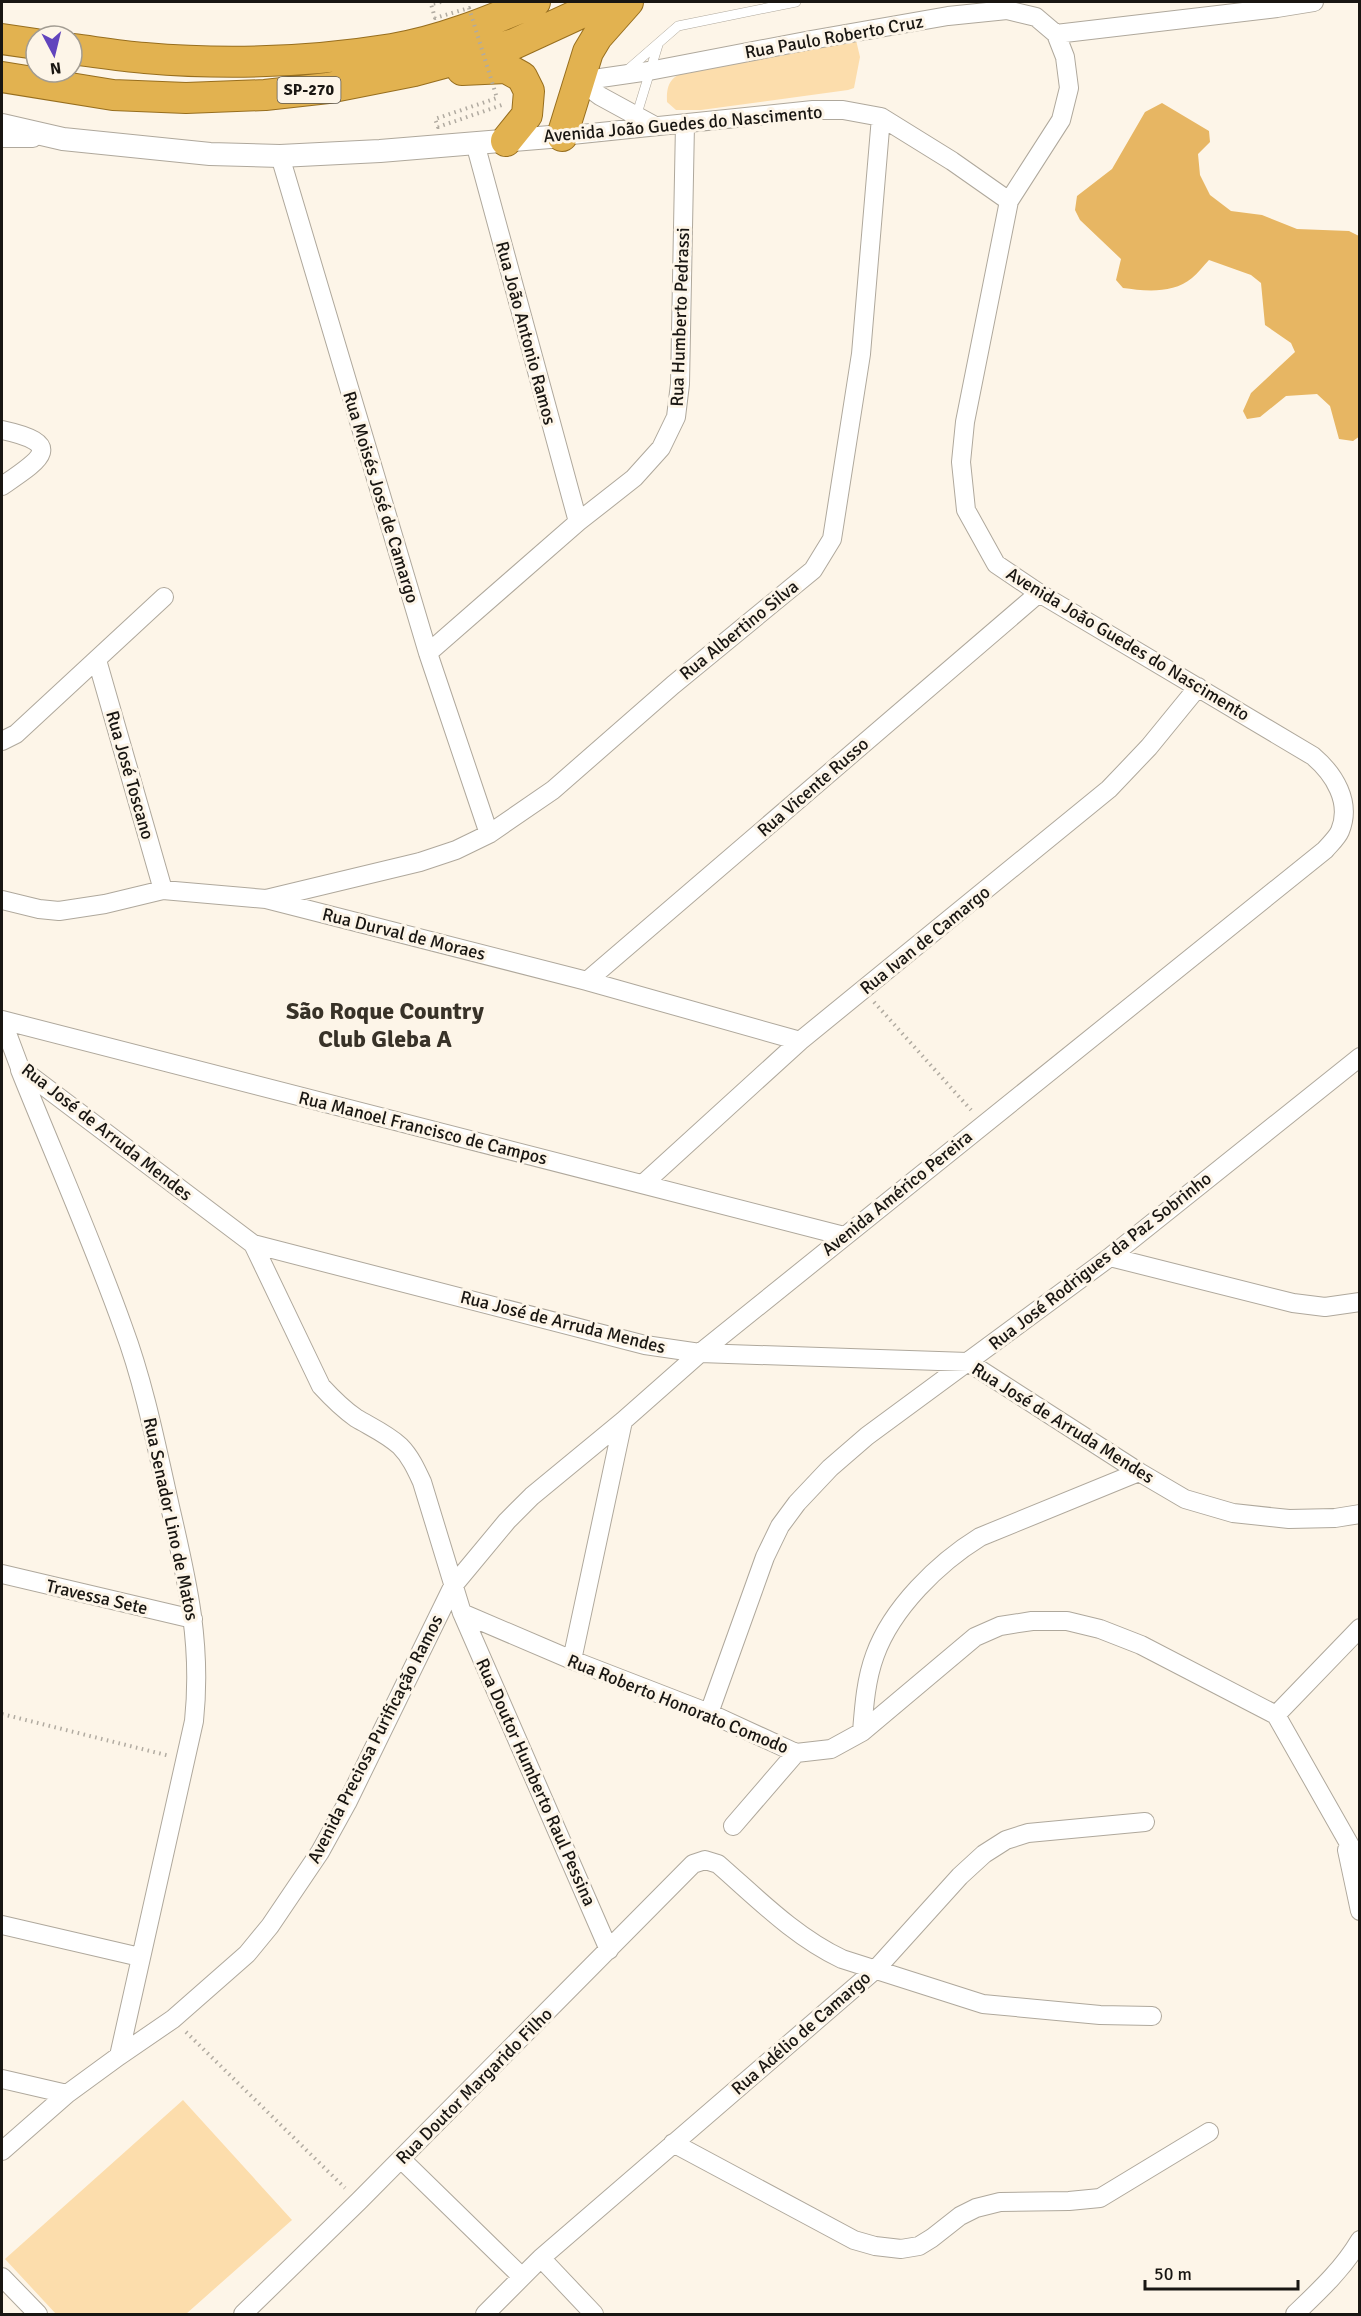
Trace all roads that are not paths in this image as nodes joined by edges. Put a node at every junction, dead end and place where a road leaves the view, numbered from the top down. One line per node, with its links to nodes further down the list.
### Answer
1 (535, 2): 10 (highway, SP-270)
2 (604, 2): 11 (highway, SP-270)
3 (628, 2): 15 (highway)
4 (796, 2): 9 (lane)
5 (1314, 2): 6 (street)
6 (1056, 34): 12 (street, Rua Paulo Roberto Cruz); 27 (street)
7 (2, 39): 8 (highway)
8 (24, 42)
9 (658, 45): 12 (lane); 13 (lane)
10 (84, 50)
11 (414, 71): 14 (highway, SP-270); 24 (highway)
12 (649, 71): 13 (street, Rua Paulo Roberto Cruz); 16 (lane)
13 (621, 75): 15 (street, Rua Paulo Roberto Cruz)
14 (2, 77)
15 (580, 81): 16 (street); 21 (highway)
16 (636, 117): 20 (street)
17 (881, 117): 18 (street, Avenida João Guedes do Nascimento); 27 (street, Avenida João Guedes do Nascimento); 38 (street, Rua Albertino Silva)
18 (685, 124): 20 (street, Avenida João Guedes do Nascimento); 30 (street, Rua Humberto Pedrassi)
19 (2, 125): 23 (street, Avenida João Guedes do Nascimento)
20 (655, 126): 21 (street, Avenida João Guedes do Nascimento)
21 (562, 136): 24 (street, Avenida João Guedes do Nascimento)
22 (2, 138): 23 (street)
23 (63, 139): 26 (street, Avenida João Guedes do Nascimento)
24 (506, 141): 25 (street, Avenida João Guedes do Nascimento)
25 (475, 143): 26 (street, Avenida João Guedes do Nascimento); 30 (street, Rua João Antonio Ramos)
26 (280, 156): 33 (street, Rua Moisés José de Camargo)
27 (1009, 201): 31 (street, Avenida João Guedes do Nascimento)
28 (2, 430): 29 (street)
29 (2, 486)
30 (578, 522): 33 (street, Rua Humberto Pedrassi)
31 (1039, 593): 35 (street, Avenida João Guedes do Nascimento); 42 (street, Rua Vicente Russo)
32 (164, 597): 34 (street)
33 (428, 653): 38 (street, Rua Moisés José de Camargo)
34 (97, 660): 36 (street); 39 (street, Rua José Toscano)
35 (1198, 687): 37 (street, Avenida João Guedes do Nascimento); 44 (street, Rua Ivan de Camargo)
36 (2, 741)
37 (1344, 810): 48 (street, Avenida Américo Pereira)
38 (489, 834): 40 (street, Rua Albertino Silva)
39 (163, 890): 40 (street, Rua Durval de Moraes); 41 (street, Rua Durval de Moraes)
40 (266, 899): 42 (street, Rua Durval de Moraes)
41 (2, 900)
42 (587, 981): 44 (street, Rua Durval de Moraes)
43 (2, 1020): 46 (street, Rua José de Arruda Mendes); 47 (street, Rua Manoel Francisco de Campos)
44 (800, 1041): 47 (street, Rua Ivan de Camargo)
45 (1359, 1057): 50 (street, Rua José Rodrigues da Paz Sobrinho)
46 (20, 1068): 49 (street, Rua José de Arruda Mendes); 60 (street, Rua Senador Lino de Matos)
47 (643, 1184): 48 (street, Rua Manoel Francisco de Campos)
48 (844, 1236): 52 (street, Avenida Américo Pereira)
49 (253, 1244): 52 (street, Rua José de Arruda Mendes); 58 (street)
50 (1110, 1257): 51 (street); 53 (street, Rua José Rodrigues da Paz Sobrinho)
51 (1359, 1302)
52 (700, 1353): 53 (street, Rua José de Arruda Mendes); 54 (street, Avenida Américo Pereira)
53 (968, 1362): 55 (street, Rua José de Arruda Mendes); 63 (street, Rua José Rodrigues da Paz Sobrinho)
54 (623, 1421): 58 (street, Avenida Américo Pereira); 62 (street)
55 (1139, 1472): 56 (street, Rua José de Arruda Mendes); 65 (street)
56 (1359, 1514)
57 (2, 1574): 60 (street, Travessa Sete)
58 (453, 1586): 59 (street); 77 (street, Avenida Preciosa Purificação Ramos)
59 (462, 1613): 62 (street, Rua Roberto Honorato Comodo); 73 (street, Rua Doutor Humberto Raul Pessina)
60 (193, 1619): 74 (street, Rua Senador Lino de Matos)
61 (1359, 1628): 64 (street)
62 (572, 1660): 63 (street, Rua Roberto Honorato Comodo)
63 (709, 1713): 66 (street, Rua Roberto Honorato Comodo)
64 (1276, 1715): 65 (street, Rua Roberto Honorato Comodo); 69 (street)
65 (862, 1732): 66 (street, Rua Roberto Honorato Comodo)
66 (796, 1753): 68 (street)
67 (1145, 1822): 75 (street, Rua Adélio de Camargo)
68 (733, 1826)
69 (1344, 1833): 70 (street); 71 (street)
70 (1359, 1863)
71 (1359, 1911)
72 (2, 1925): 74 (street)
73 (609, 1950): 75 (street, Rua Doutor Margarido Filho); 83 (street, Rua Doutor Margarido Filho)
74 (140, 1957): 77 (street, Rua Senador Lino de Matos)
75 (876, 1969): 76 (street); 81 (street, Rua Adélio de Camargo)
76 (1152, 2016)
77 (118, 2056): 79 (street, Avenida Preciosa Purificação Ramos)
78 (2, 2079): 79 (street)
79 (67, 2094): 82 (street, Avenida Preciosa Purificação Ramos)
80 (1209, 2133): 81 (street)
81 (674, 2143): 85 (street, Rua Adélio de Camargo)
82 (2, 2151)
83 (401, 2159): 87 (street); 89 (street, Rua Doutor Margarido Filho)
84 (1359, 2240): 92 (street)
85 (541, 2258): 87 (street, Rua Adélio de Camargo); 91 (street)
86 (2, 2277): 88 (street)
87 (522, 2277): 90 (street, Rua Adélio de Camargo)
88 (38, 2314)
89 (243, 2314)
90 (485, 2314)
91 (594, 2314)
92 (1294, 2314)

